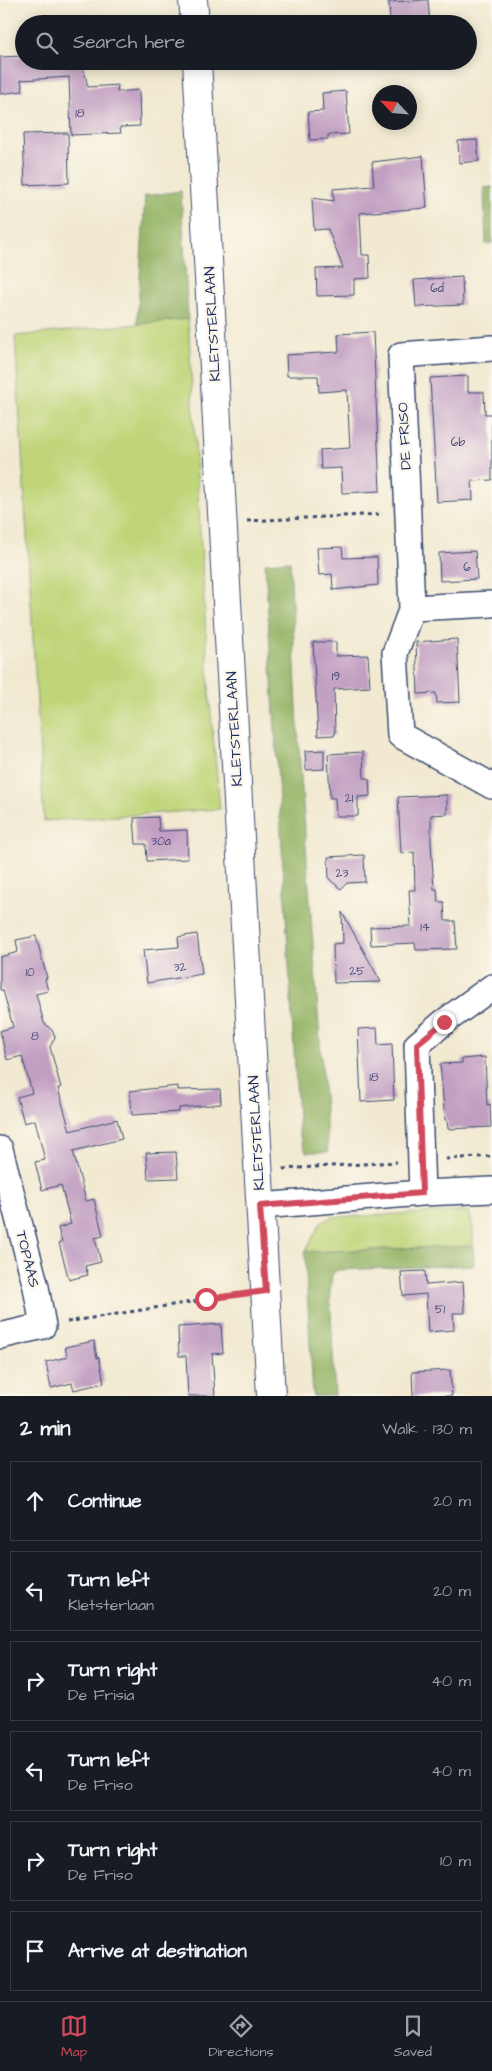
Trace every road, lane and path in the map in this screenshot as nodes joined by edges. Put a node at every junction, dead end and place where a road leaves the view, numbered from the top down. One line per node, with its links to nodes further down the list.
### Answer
1 (194, 0): 2 (main road)
2 (195, 15)
3 (197, 70): 17 (main road, KLETSTERLAAN)
4 (492, 348): 5 (street, DE FRISO)
5 (408, 513): 6 (path); 8 (street, DE FRISO)
6 (242, 521)
7 (492, 604): 8 (street)
8 (412, 608): 9 (street, DE FRISO)
9 (492, 786)
10 (492, 987): 13 (street)
11 (0, 1149): 19 (street, TOPAAS)
12 (492, 1156): 13 (path)
13 (420, 1160): 14 (path); 16 (street)
14 (280, 1169)
15 (492, 1190): 16 (street)
16 (422, 1193): 17 (street)
17 (260, 1206): 18 (main road, KLETSTERLAAN)
18 (266, 1291): 19 (path); 21 (main road, KLETSTERLAAN)
19 (43, 1326): 20 (street)
20 (0, 1336)
21 (271, 1396)

